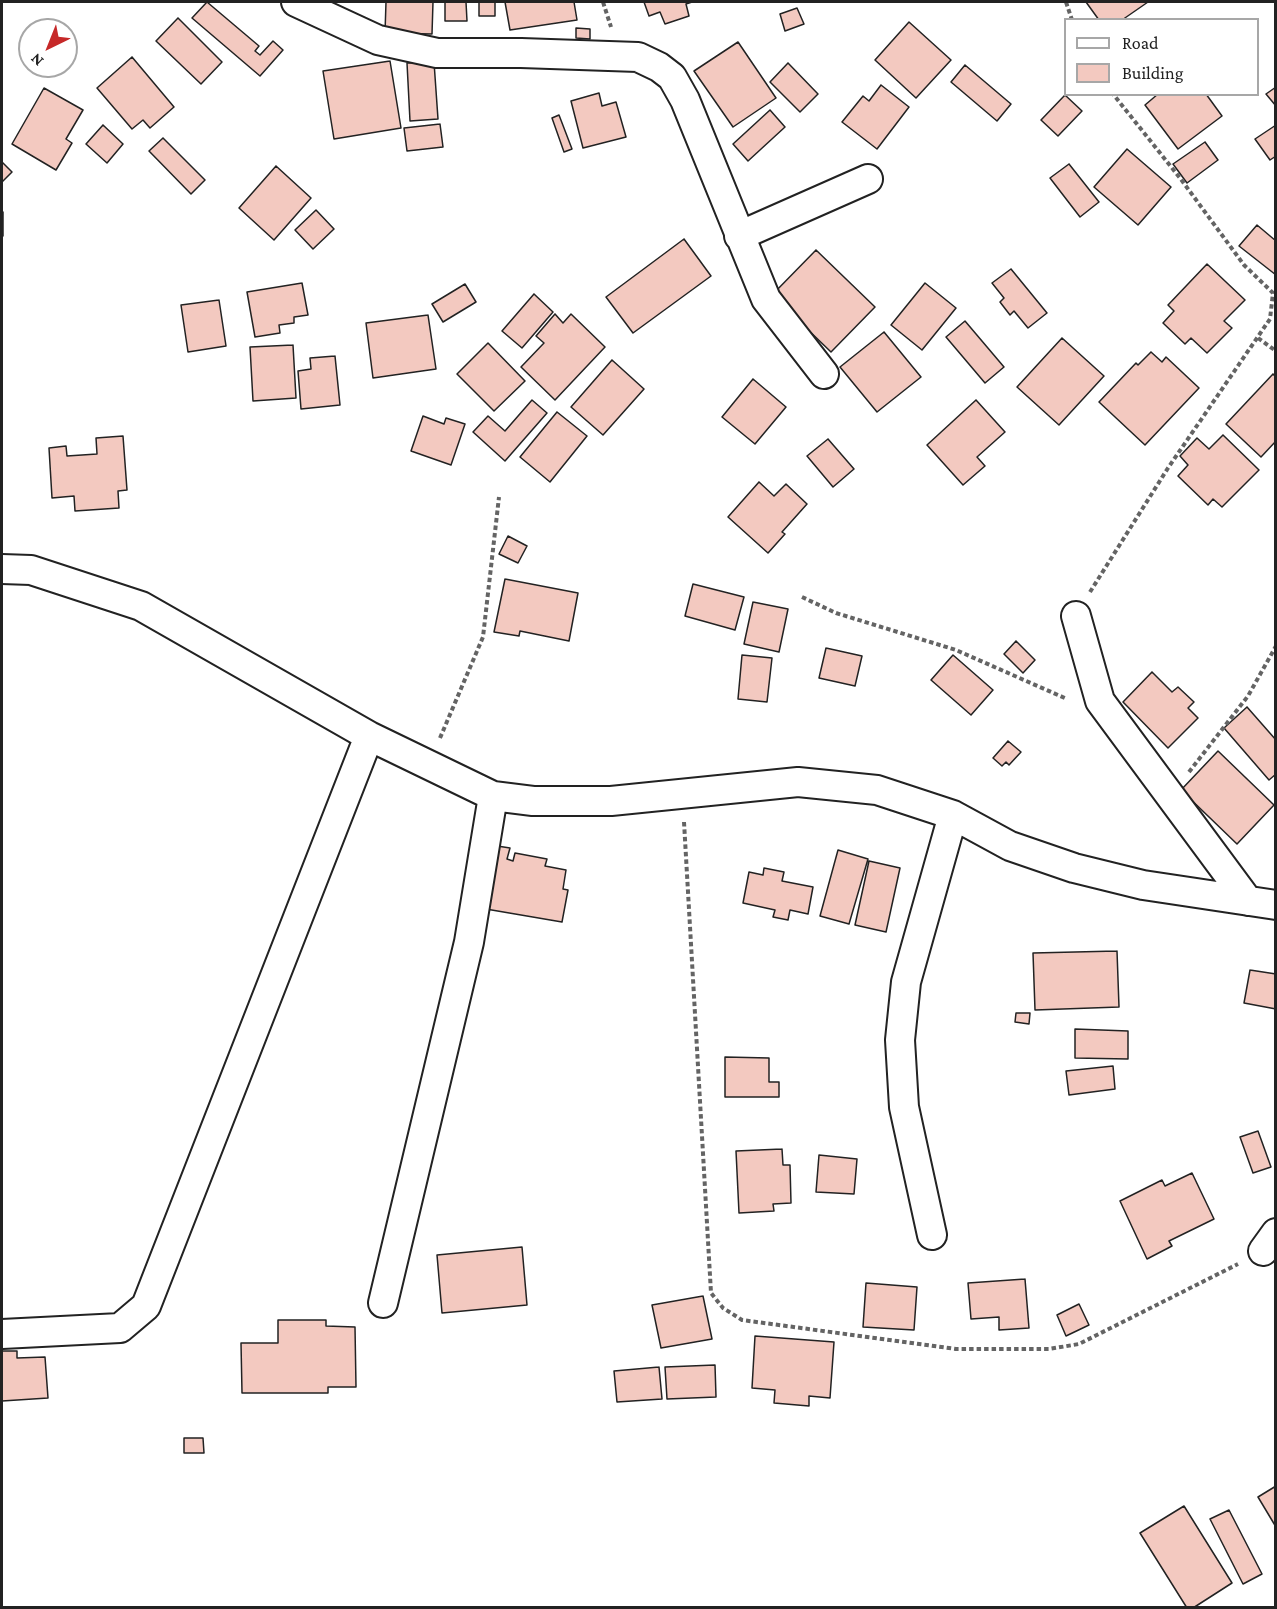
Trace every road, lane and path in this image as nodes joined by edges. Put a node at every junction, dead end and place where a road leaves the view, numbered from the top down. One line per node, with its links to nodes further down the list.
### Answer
1 (296, 2): 6 (street)
2 (1066, 2): 3 (path)
3 (1071, 18)
4 (1115, 96): 7 (path)
5 (868, 178): 6 (street)
6 (739, 236): 9 (street)
7 (1258, 338): 8 (path); 13 (path)
8 (1275, 351)
9 (824, 374)
10 (499, 496): 17 (path)
11 (2, 569): 16 (street)
12 (802, 597): 15 (path)
13 (1076, 615): 20 (street)
14 (1275, 645): 20 (path)
15 (1070, 701)
16 (369, 736): 17 (street); 26 (street)
17 (429, 766): 19 (street)
18 (683, 794): 19 (street); 21 (street); 24 (path)
19 (493, 796): 25 (street)
20 (1170, 797): 22 (street)
21 (953, 815): 22 (street); 23 (street)
22 (1262, 903)
23 (932, 1235)
24 (1269, 1242)
25 (383, 1303)
26 (2, 1334)

